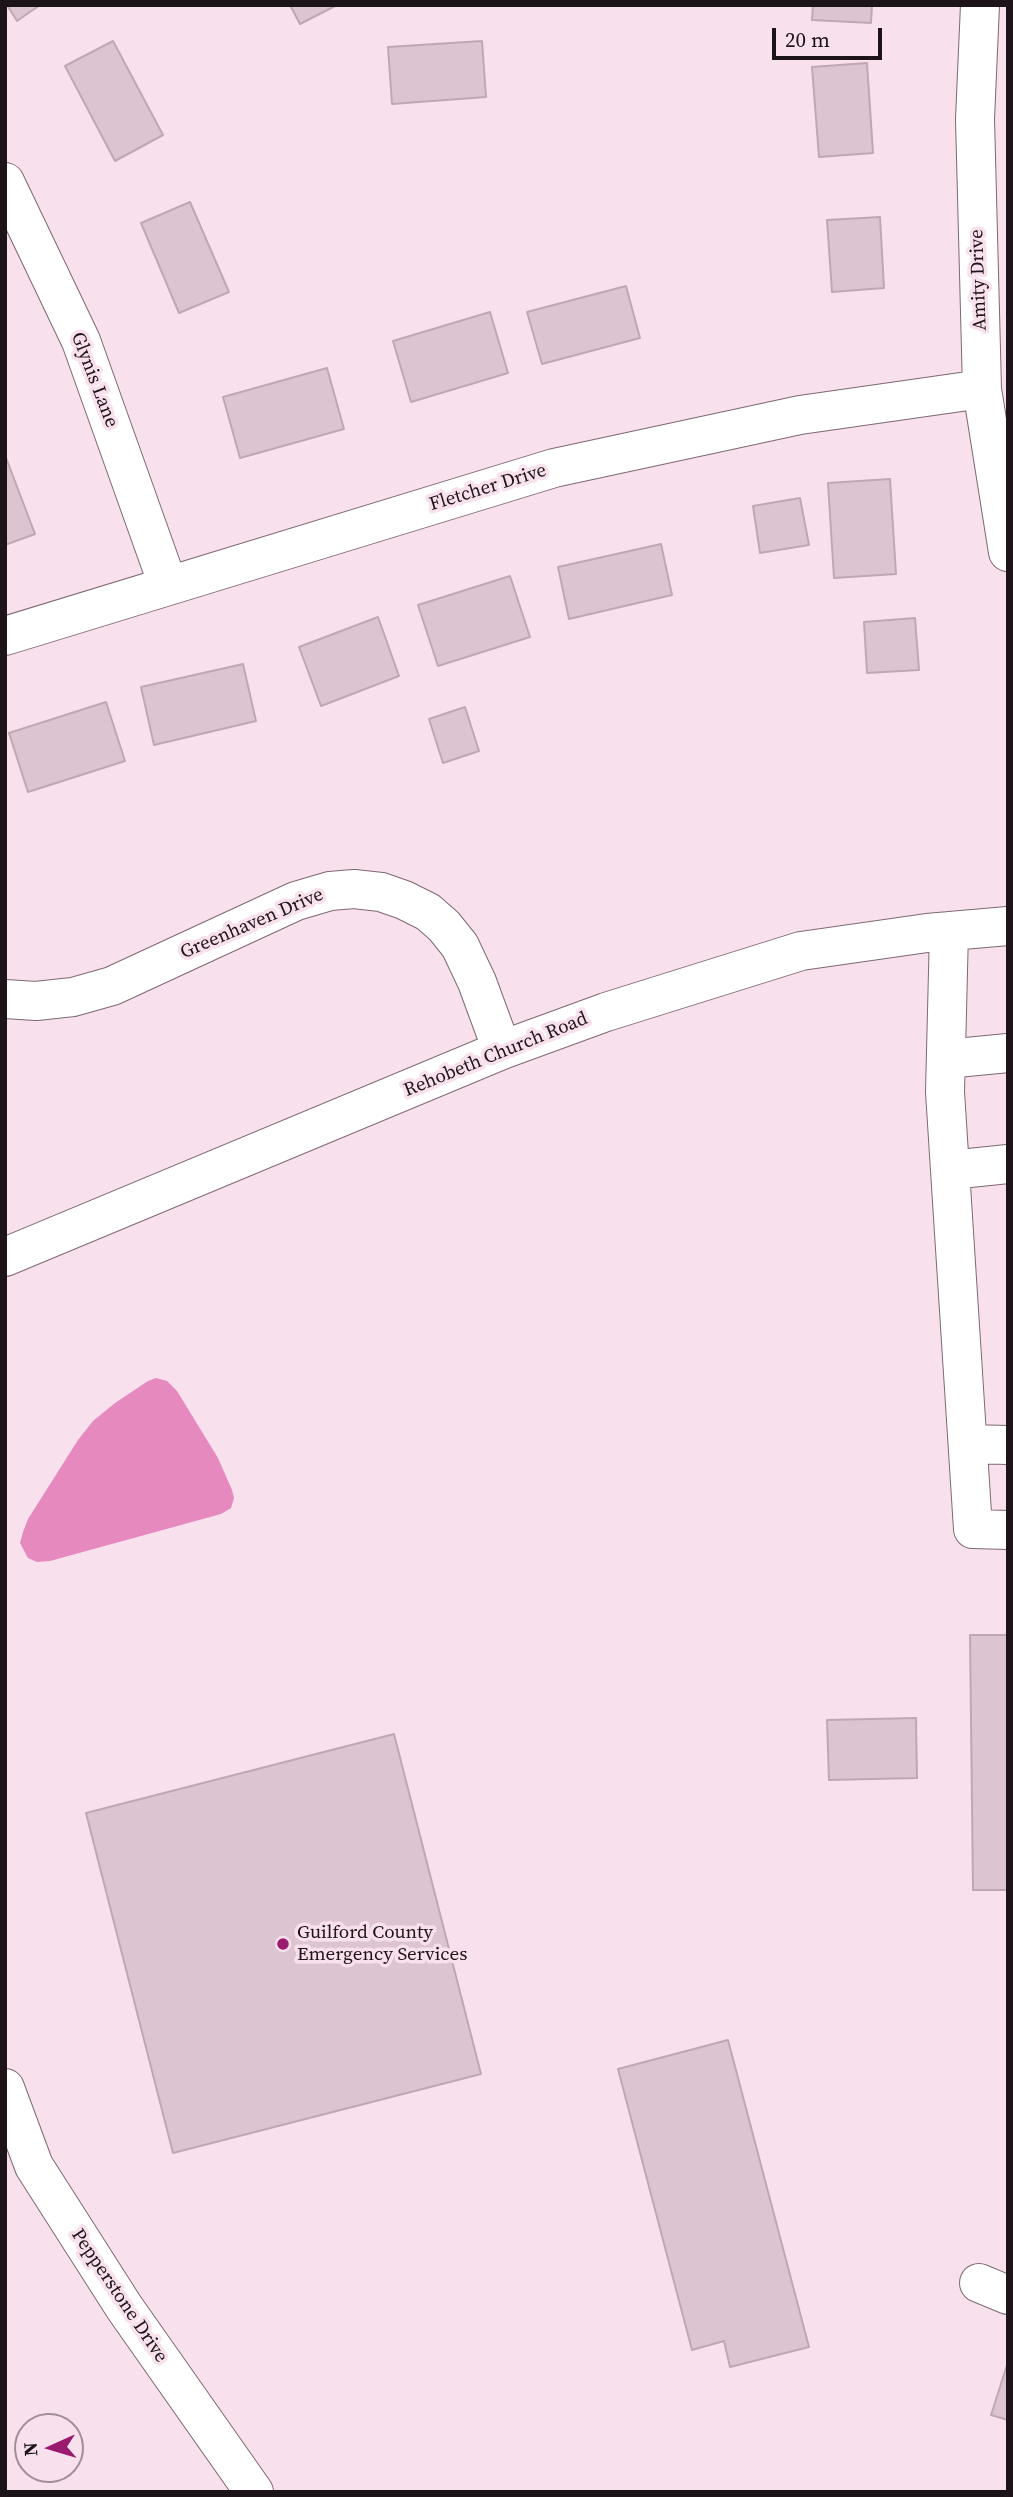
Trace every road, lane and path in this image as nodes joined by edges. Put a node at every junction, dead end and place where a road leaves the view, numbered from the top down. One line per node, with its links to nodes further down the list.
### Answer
1 (980, 5): 3 (street, Amity Drive)
2 (5, 182): 5 (street, Glynis Lane)
3 (982, 389): 4 (street, Amity Drive); 5 (street, Fletcher Drive)
4 (1008, 552)
5 (168, 585): 6 (street, Fletcher Drive)
6 (5, 636)
7 (1008, 926): 8 (street, Rehobeth Church Road)
8 (949, 931): 10 (street, Rehobeth Church Road); 12 (street)
9 (5, 999): 10 (street, Greenhaven Drive)
10 (502, 1050): 15 (street, Rehobeth Church Road)
11 (1008, 1053): 12 (street)
12 (946, 1059): 14 (street)
13 (1008, 1164): 14 (street)
14 (950, 1170): 16 (street)
15 (5, 1257)
16 (968, 1444): 17 (street); 18 (street)
17 (1008, 1445)
18 (1008, 1530)
19 (5, 2088): 20 (street, Pepperstone Drive)
20 (254, 2492)

